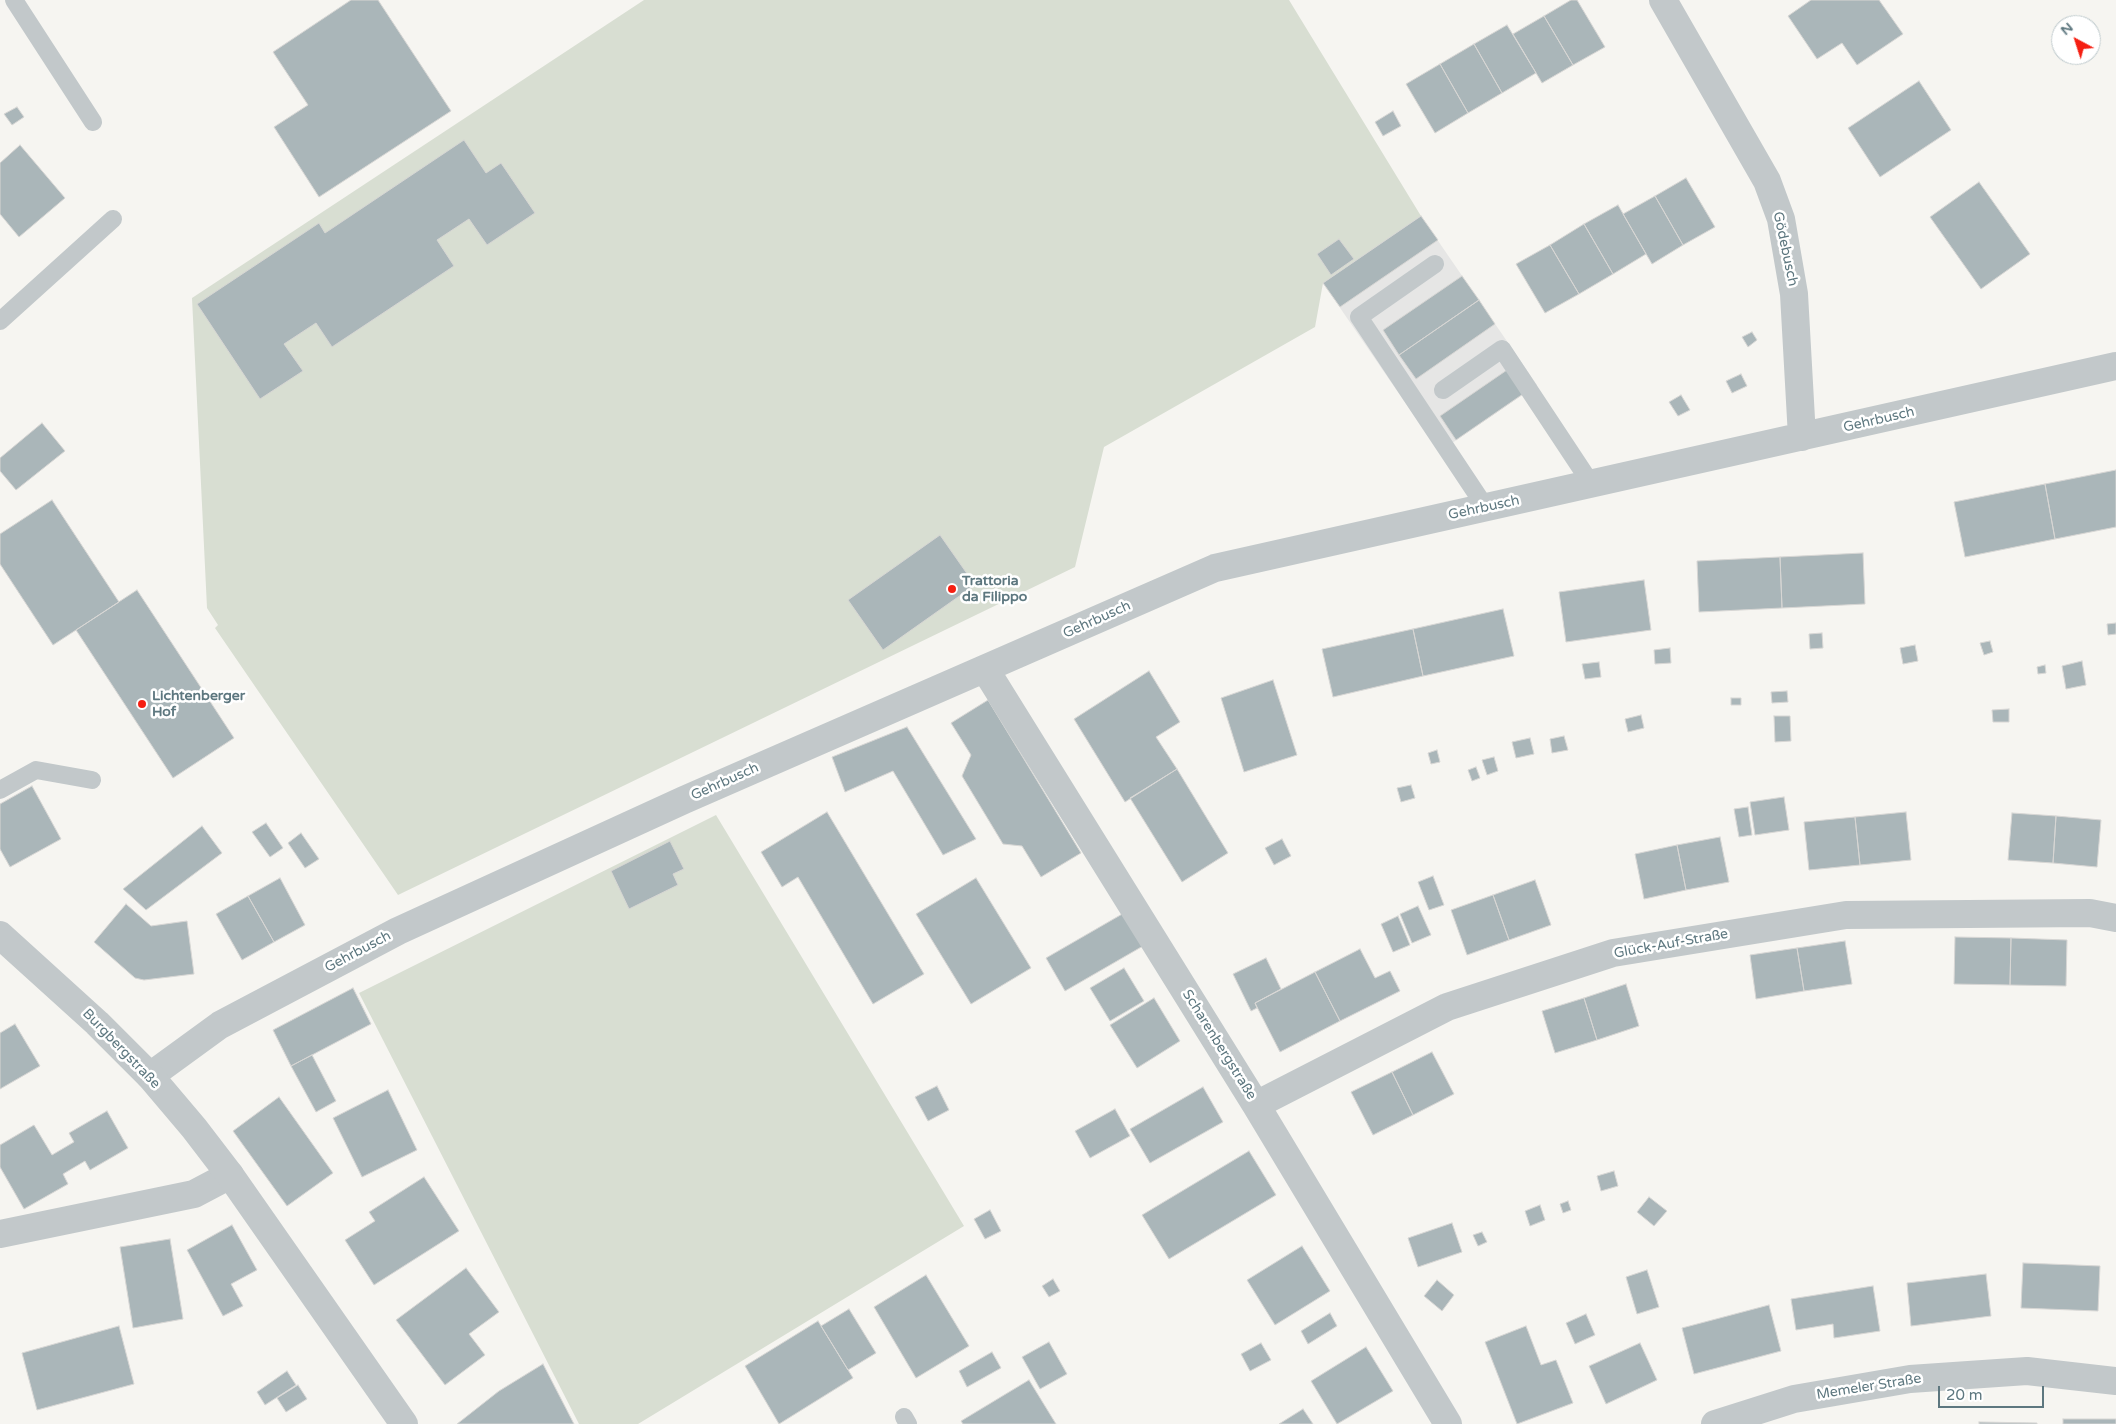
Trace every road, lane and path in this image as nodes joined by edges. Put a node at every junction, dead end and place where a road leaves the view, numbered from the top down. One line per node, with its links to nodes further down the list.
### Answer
1 (14, 0): 3 (lane)
2 (1663, 0): 9 (street, Gödebusch)
3 (93, 122)
4 (113, 219): 6 (lane)
5 (1436, 264): 11 (lane)
6 (0, 321)
7 (2116, 366): 9 (street, Gehrbusch)
8 (1442, 390): 10 (lane)
9 (1802, 437): 10 (street, Gehrbusch)
10 (1592, 485): 11 (street, Gehrbusch)
11 (1486, 508): 12 (street, Gehrbusch)
12 (985, 669): 17 (street, Gehrbusch); 18 (street, Scharenbergstraße)
13 (92, 780): 14 (lane)
14 (0, 790)
15 (2116, 918): 18 (street, Glück-Auf-Straße)
16 (0, 935): 17 (street, Burgbergstraße)
17 (150, 1076): 19 (street, Burgbergstraße)
18 (1256, 1105): 23 (street, Scharenbergstraße)
19 (230, 1175): 20 (street); 22 (street, Burgbergstraße)
20 (0, 1234)
21 (2116, 1381): 24 (street, Memeler Straße)
22 (404, 1424)
23 (1448, 1424)
24 (1715, 1424)

